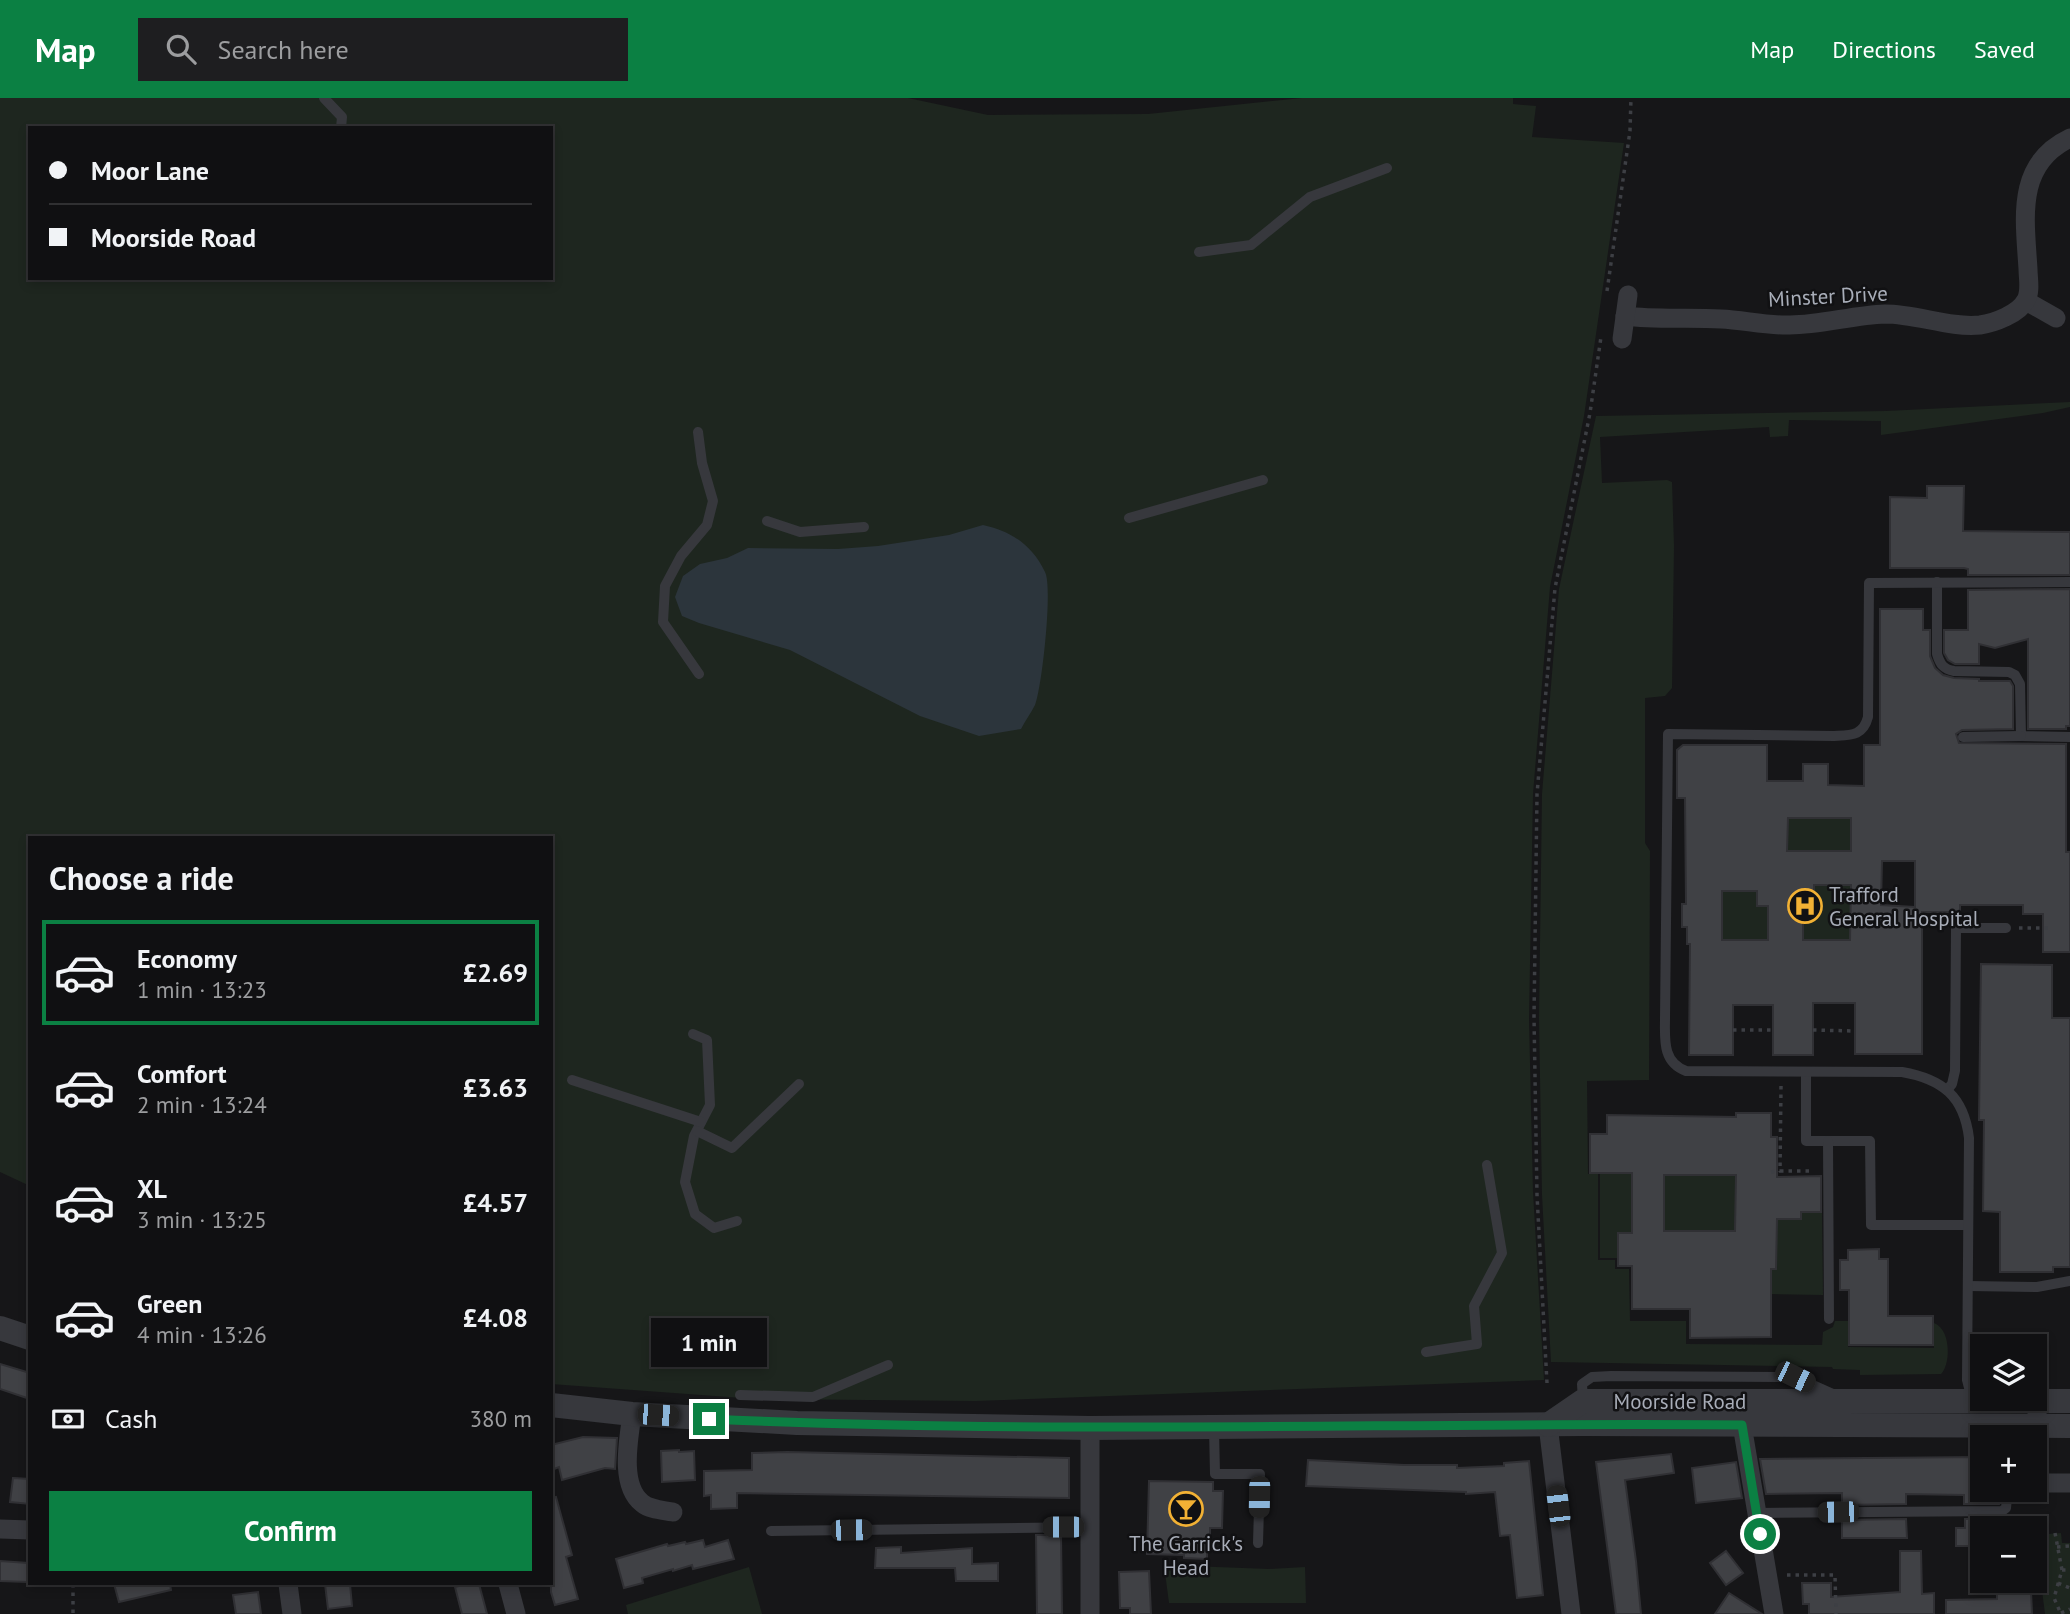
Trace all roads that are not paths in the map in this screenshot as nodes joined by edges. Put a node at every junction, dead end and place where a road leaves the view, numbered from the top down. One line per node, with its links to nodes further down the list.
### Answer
1 (324, 98): 2 (lane)
2 (341, 126)
3 (2070, 138): 7 (street)
4 (1387, 168): 5 (lane)
5 (1199, 252)
6 (1628, 295): 8 (street)
7 (2026, 301): 8 (street, Minster Drive); 9 (street)
8 (1625, 316): 10 (street)
9 (2056, 318)
10 (1622, 339)
11 (698, 432): 18 (lane)
12 (1263, 480): 13 (lane)
13 (1129, 517)
14 (767, 520): 15 (lane)
15 (864, 527)
16 (1937, 582): 17 (lane); 19 (lane); 24 (lane)
17 (2070, 582)
18 (699, 674)
19 (2021, 736): 20 (lane); 21 (lane)
20 (1963, 737)
21 (2070, 737)
22 (2006, 928): 27 (lane)
23 (693, 1034): 28 (lane)
24 (1806, 1072): 27 (lane); 29 (lane)
25 (572, 1080): 28 (lane)
26 (799, 1084): 28 (lane)
27 (1947, 1090): 32 (lane)
28 (699, 1127): 31 (lane)
29 (1828, 1141): 32 (lane); 35 (lane)
30 (1487, 1165): 38 (lane)
31 (737, 1221)
32 (1967, 1225): 34 (lane)
33 (2070, 1281): 34 (lane)
34 (1968, 1286): 40 (lane)
35 (1829, 1318)
36 (0, 1328): 37 (street)
37 (28, 1337)
38 (1426, 1352)
39 (888, 1365): 41 (lane)
40 (1970, 1393)
41 (740, 1395)
42 (1847, 1400): 43 (lane); 44 (street, Moorside Road); 49 (street, Moorside Road)
43 (1583, 1401): 49 (street, Moorside Road); 51 (street, Moorside Road)
44 (1970, 1401)
45 (2047, 1401): 46 (street, Moorside Road)
46 (2070, 1401)
47 (553, 1405): 50 (street, Moorside Road)
48 (1981, 1411): 52 (lane)
49 (1741, 1412): 51 (street, Moorside Road); 57 (street, Moorside Road); 62 (street)
50 (632, 1414): 55 (street, Moorside Road); 61 (street)
51 (1548, 1425): 56 (street, Moorside Road); 73 (street)
52 (2003, 1425)
53 (2047, 1426): 54 (street, Moorside Road)
54 (2070, 1426)
55 (1090, 1428): 56 (street, Moorside Road); 63 (street)
56 (1214, 1428): 67 (lane)
57 (1970, 1428)
58 (2047, 1483): 59 (street)
59 (2070, 1483)
60 (2008, 1502): 62 (lane)
61 (673, 1512)
62 (1756, 1513): 74 (street)
63 (1090, 1527): 66 (lane); 72 (street)
64 (0, 1529): 65 (street)
65 (28, 1530)
66 (771, 1531)
67 (1258, 1543)
68 (288, 1585): 70 (street)
69 (508, 1585): 71 (street)
70 (292, 1614)
71 (516, 1614)
72 (1090, 1614)
73 (1571, 1614)
74 (1774, 1614)

